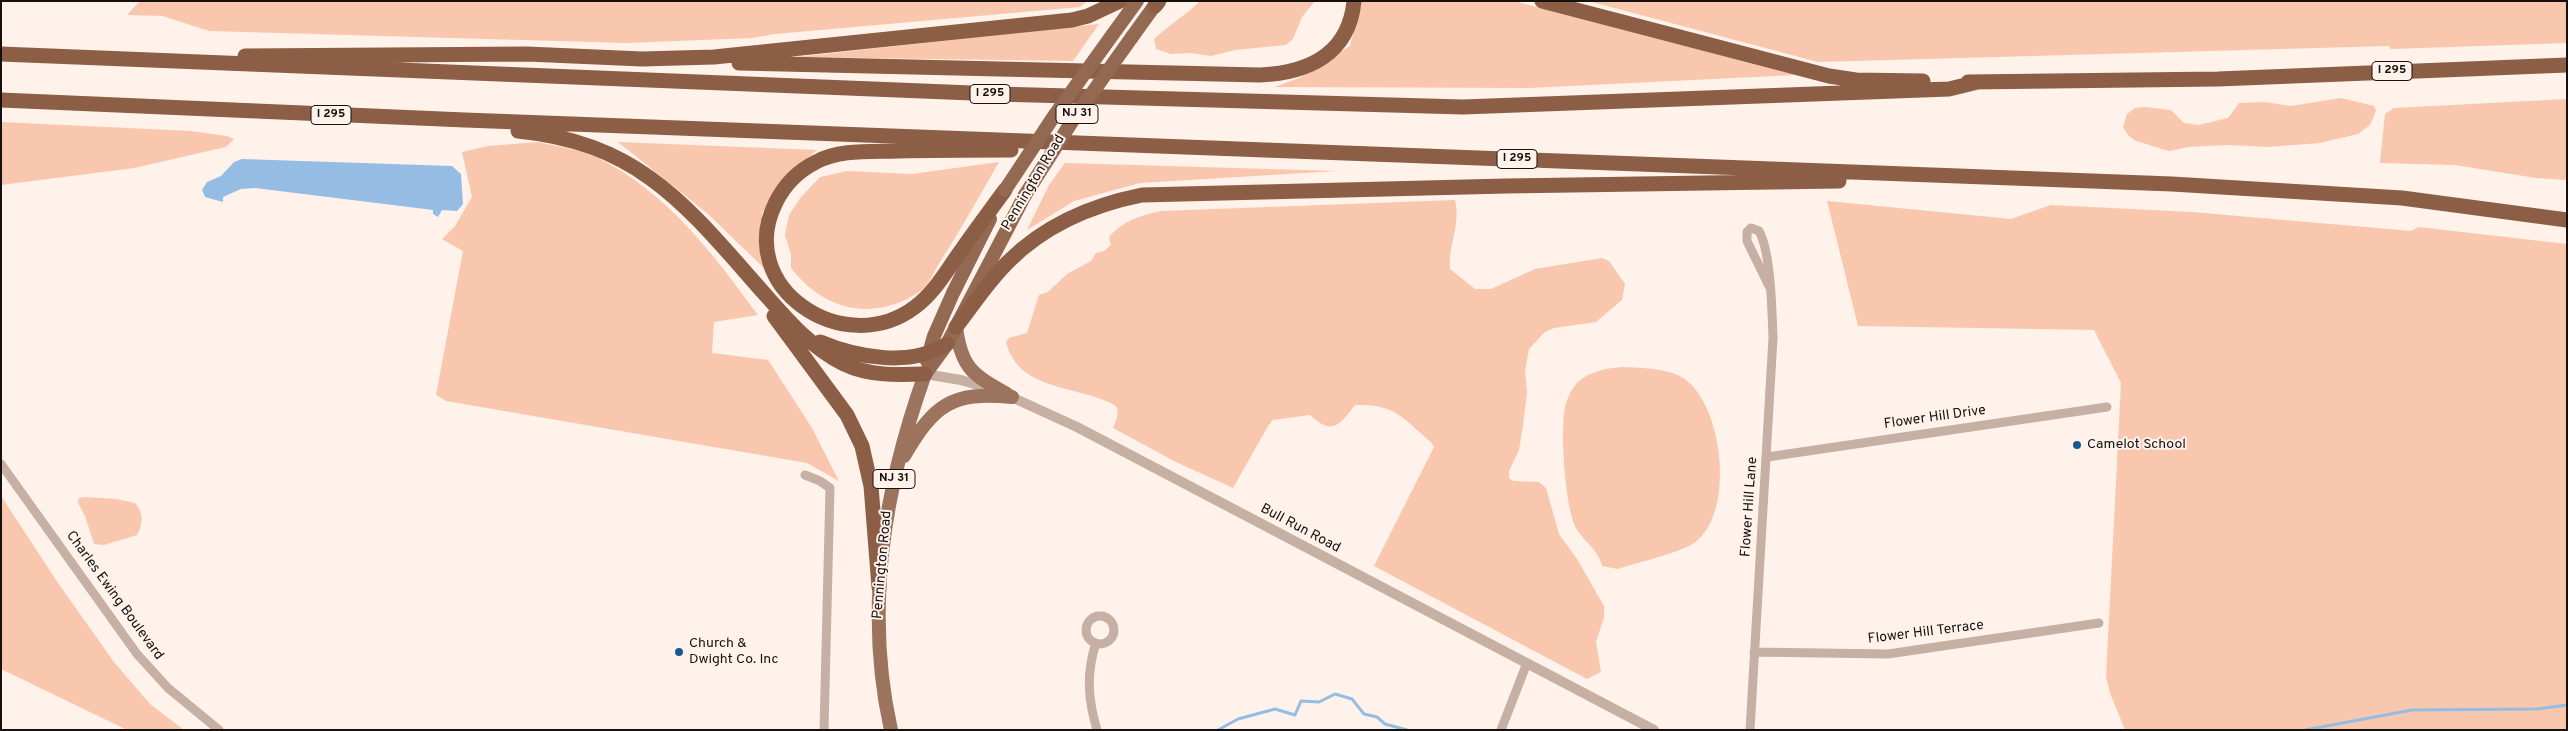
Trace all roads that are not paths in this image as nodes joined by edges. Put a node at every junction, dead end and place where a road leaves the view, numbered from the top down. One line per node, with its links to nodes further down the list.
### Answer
1 (1120, 1): 8 (highway)
2 (1137, 1): 15 (highway, Pennington Road / NJ 31, bridge)
3 (1354, 1): 8 (highway)
4 (1542, 1): 10 (highway)
5 (1157, 3): 19 (highway, Pennington Road / NJ 31, bridge)
6 (1, 54): 7 (highway, I 295)
7 (86, 58): 8 (highway); 10 (highway, I 295)
8 (642, 59)
9 (2567, 65): 10 (highway, I 295)
10 (1978, 82)
11 (1, 100): 12 (highway, I 295)
12 (465, 120): 13 (highway, I 295); 17 (highway)
13 (1180, 146): 14 (highway, I 295); 15 (highway)
14 (2090, 181): 16 (highway, I 295); 19 (highway)
15 (1005, 190): 22 (highway, Pennington Road / NJ 31)
16 (2567, 220)
17 (726, 250): 20 (highway); 30 (highway)
18 (1769, 286): 18 (street, Flower Hill Lane); 26 (street, Flower Hill Lane)
19 (956, 327): 21 (highway, Pennington Road / NJ 31); 24 (main road)
20 (799, 330): 22 (highway); 23 (highway)
21 (947, 344): 22 (highway); 23 (highway, Pennington Road / NJ 31)
22 (928, 354): 23 (highway, Pennington Road / NJ 31)
23 (925, 374): 24 (street, Bull Run Road); 28 (main road, Pennington Road / NJ 31)
24 (1012, 397): 28 (main road); 34 (street, Bull Run Road)
25 (2107, 407): 26 (street, Flower Hill Drive)
26 (1766, 456): 33 (street, Flower Hill Lane)
27 (1, 464): 35 (street, Charles Ewing Boulevard)
28 (896, 470): 30 (main road, Pennington Road / NJ 31)
29 (805, 475): 36 (street)
30 (878, 587): 37 (main road, Pennington Road / NJ 31)
31 (2099, 623): 33 (street, Flower Hill Terrace)
32 (1096, 643): 38 (street)
33 (1754, 652): 41 (street, Flower Hill Lane)
34 (1527, 663): 39 (street); 40 (street, Bull Run Road)
35 (220, 730)
36 (824, 730)
37 (891, 730)
38 (1097, 730)
39 (1501, 730)
40 (1654, 730)
41 (1750, 730)

